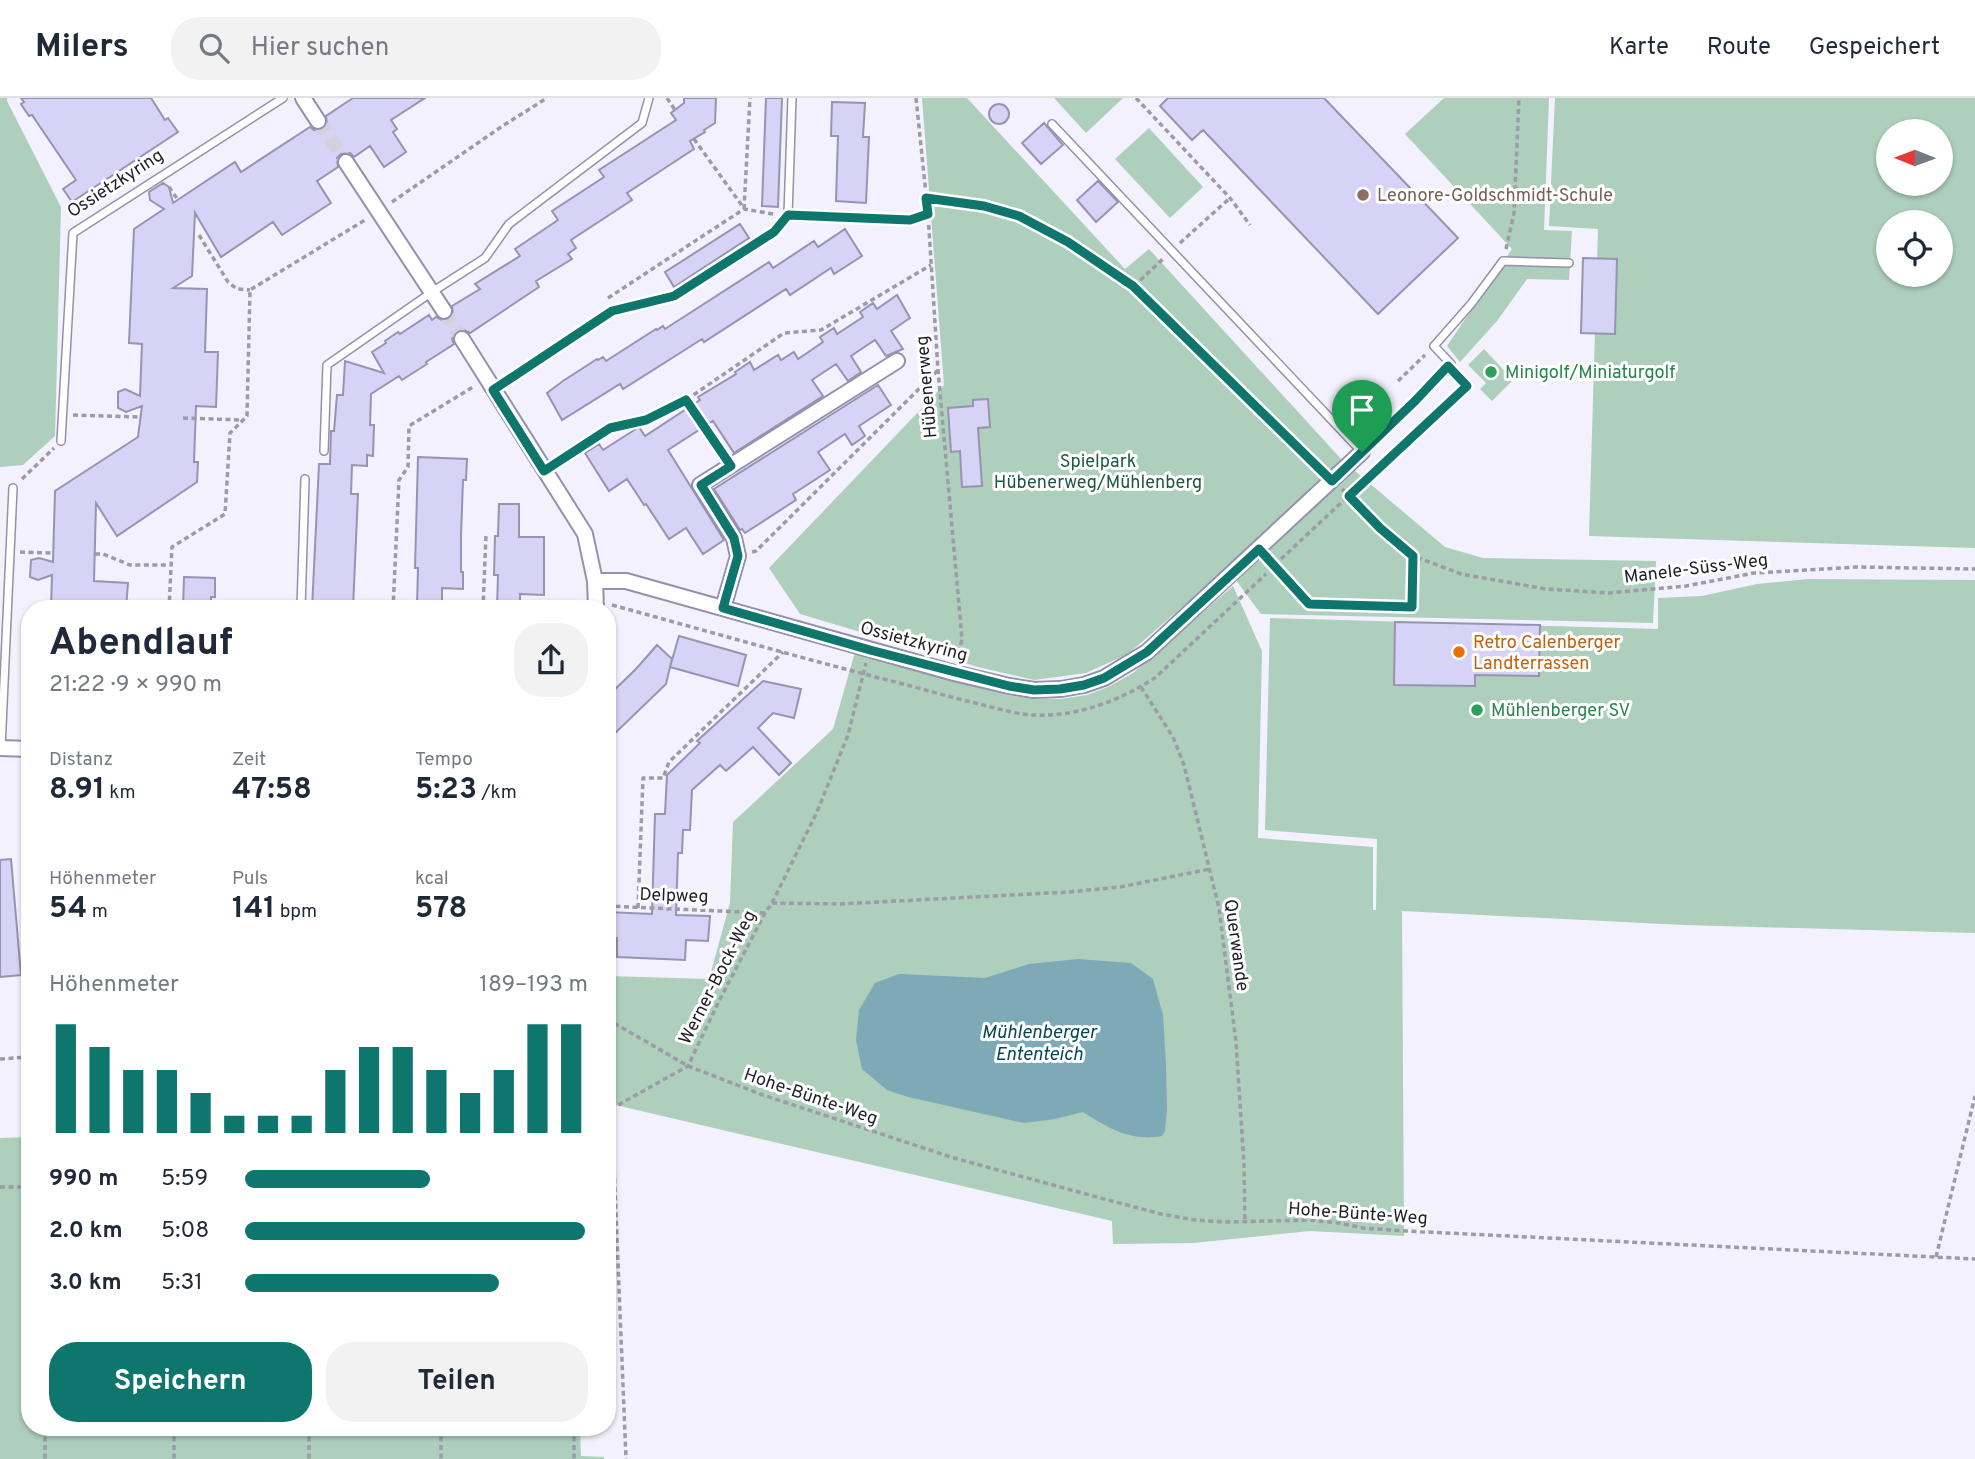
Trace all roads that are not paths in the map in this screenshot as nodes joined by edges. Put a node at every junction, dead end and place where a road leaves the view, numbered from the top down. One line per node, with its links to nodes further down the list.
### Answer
1 (283, 98): 14 (lane, Ossietzkyring)
2 (303, 98): 5 (street)
3 (649, 98): 9 (lane)
4 (792, 98): 13 (lane)
5 (318, 121)
6 (1052, 124): 16 (lane)
7 (346, 162): 9 (street)
8 (1569, 262): 16 (lane)
9 (432, 292): 10 (street); 15 (lane)
10 (444, 312)
11 (462, 338): 13 (street)
12 (897, 361): 24 (street)
13 (489, 384): 20 (street)
14 (61, 441)
15 (324, 450)
16 (1362, 452): 19 (street, Ossietzkyring)
17 (305, 479): 21 (lane)
18 (13, 488): 25 (lane)
19 (1259, 549): 23 (lane); 24 (street, Ossietzkyring)
20 (595, 580): 22 (street); 24 (street, Ossietzkyring)
21 (301, 600)
22 (596, 600)
23 (1412, 607)
24 (723, 608)
25 (0, 748): 26 (street)
26 (21, 749)

